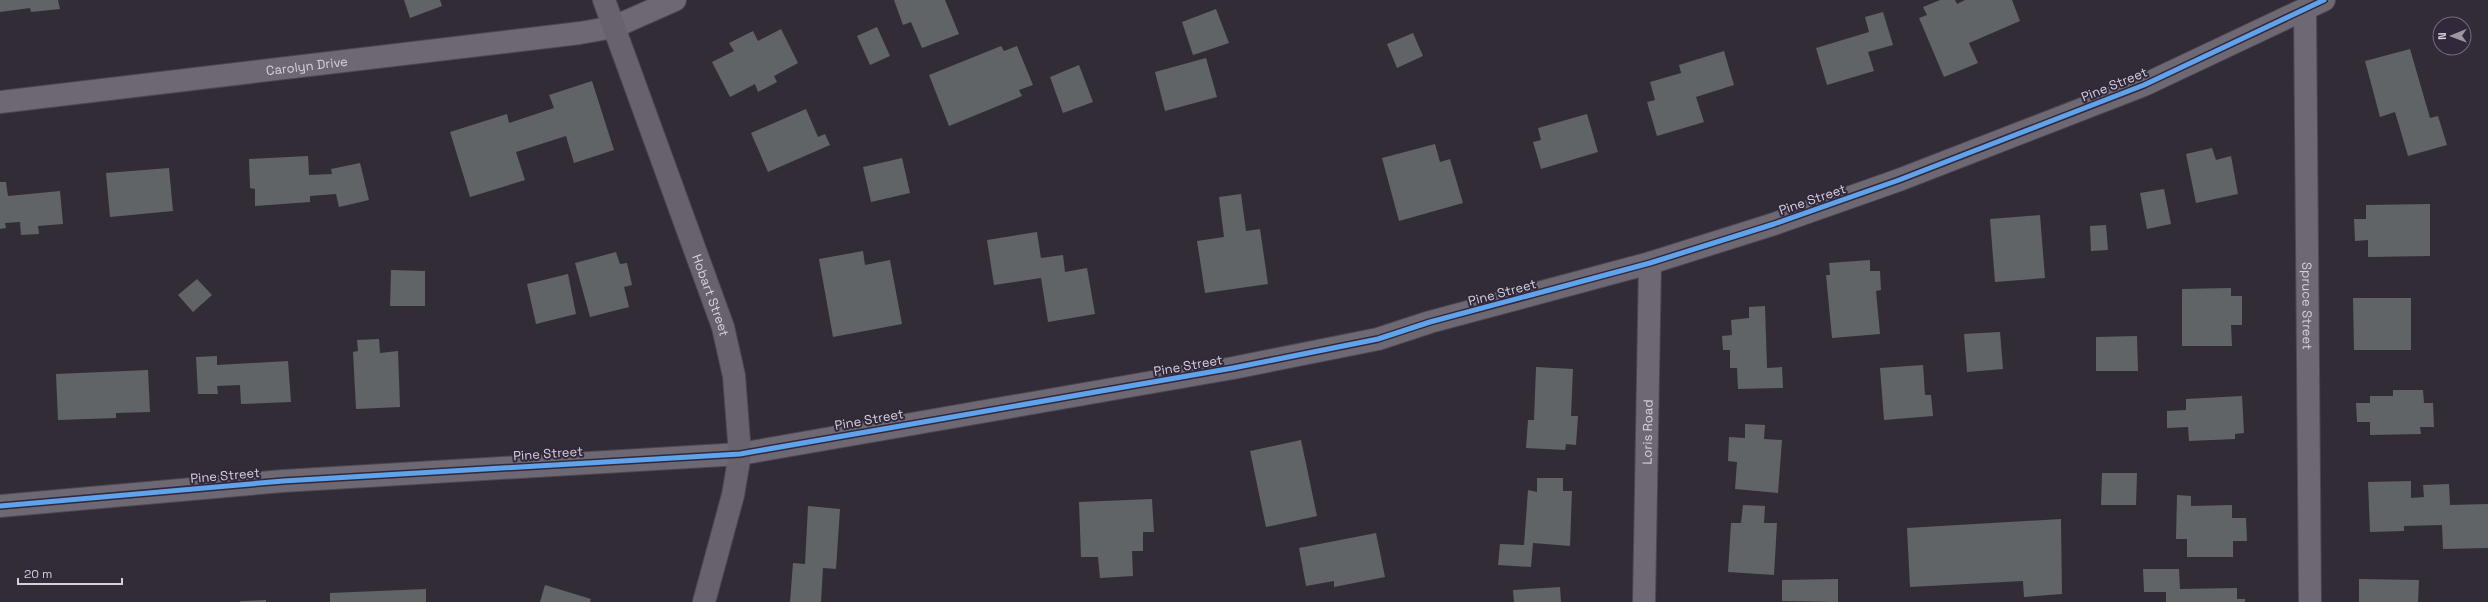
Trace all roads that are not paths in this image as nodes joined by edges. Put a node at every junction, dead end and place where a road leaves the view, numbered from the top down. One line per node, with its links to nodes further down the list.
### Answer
1 (604, 0): 4 (main road, Hobart Street)
2 (675, 0): 4 (street, Carolyn Drive)
3 (2315, 5): 6 (street, Pine Street); 11 (street, Spruce Street)
4 (614, 27): 5 (street, Carolyn Drive); 7 (main road, Hobart Street)
5 (0, 102)
6 (1650, 263): 7 (street, Pine Street); 10 (street, Loris Road)
7 (740, 454): 8 (street, Pine Street); 9 (main road, Hobart Street)
8 (0, 506)
9 (704, 602)
10 (1644, 602)
11 (2310, 602)

